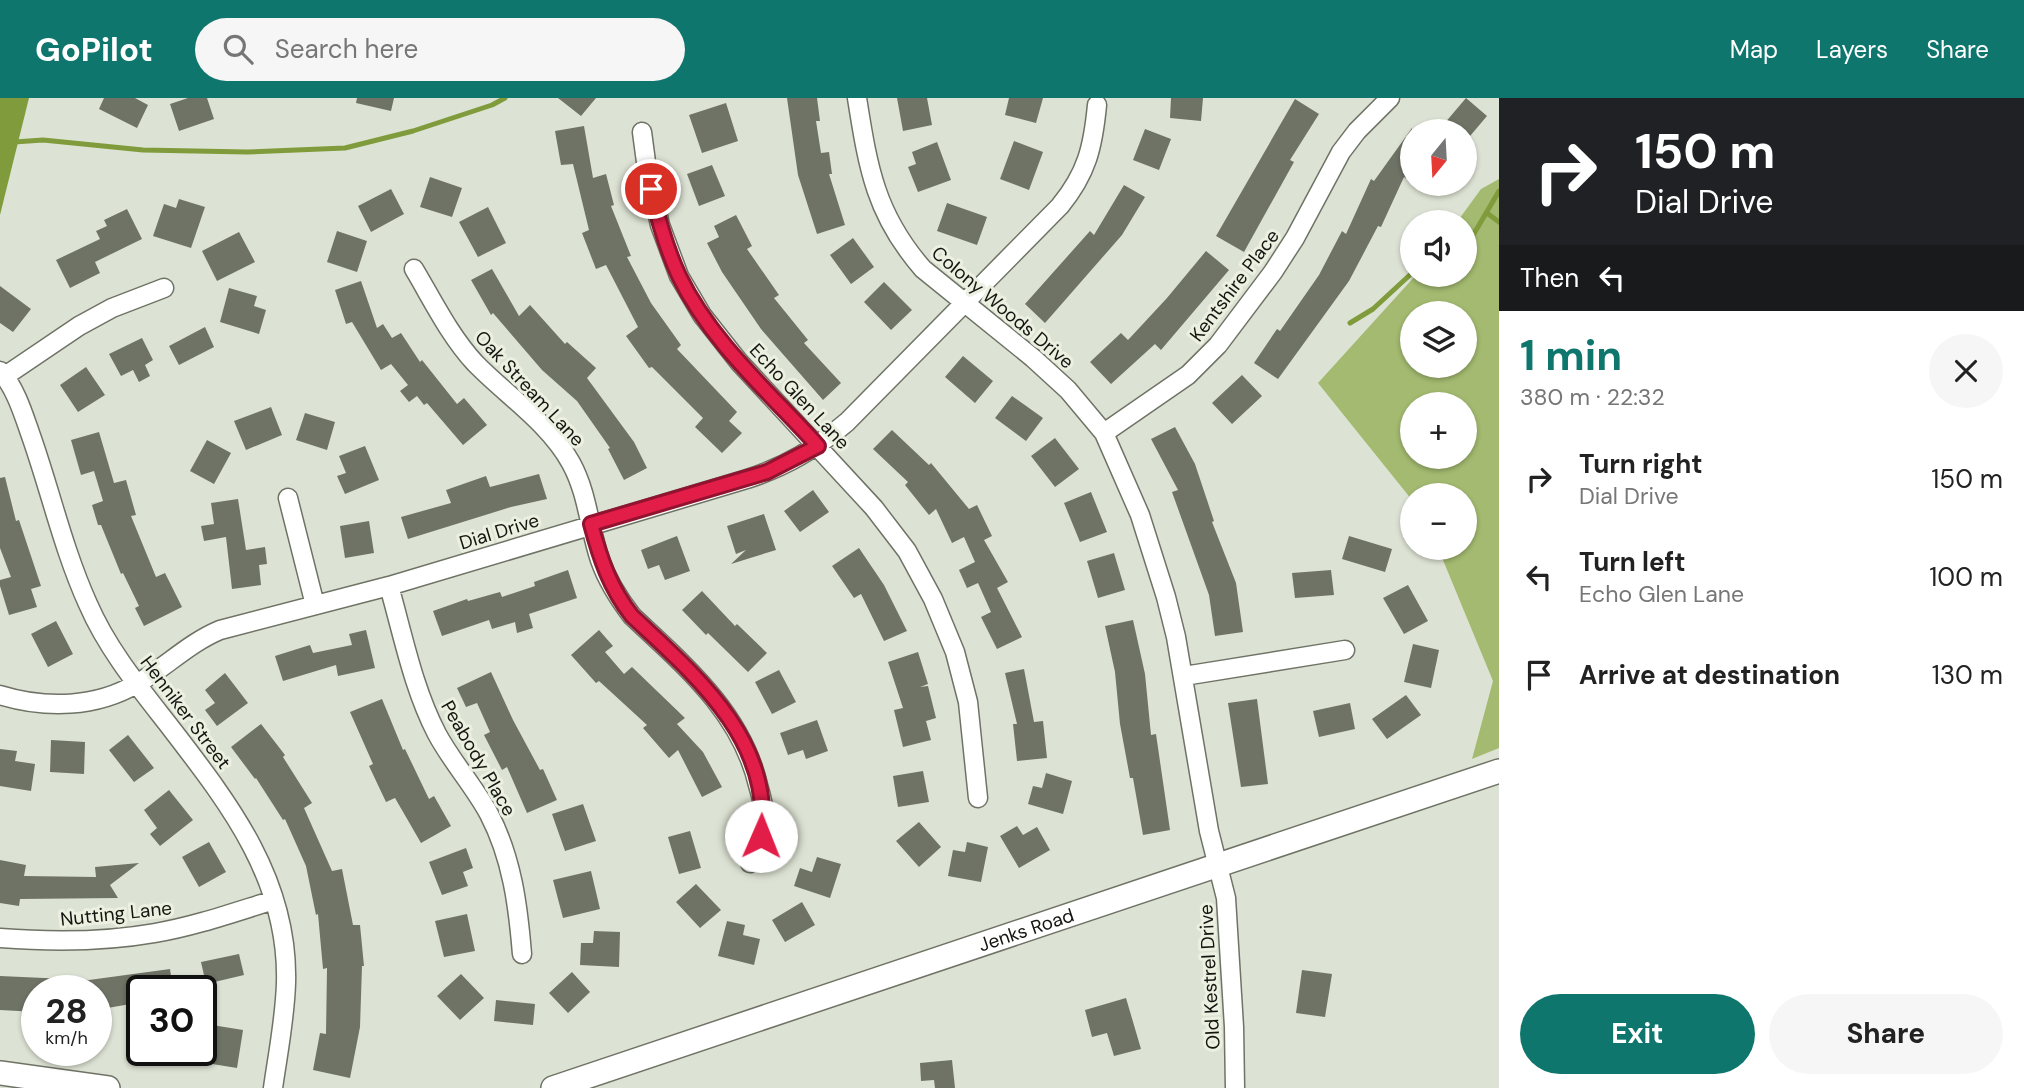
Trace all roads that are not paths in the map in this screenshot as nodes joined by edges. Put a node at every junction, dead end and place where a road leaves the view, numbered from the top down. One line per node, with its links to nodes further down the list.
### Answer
1 (857, 98): 7 (street, Colony Woods Drive)
2 (1390, 98): 9 (street, Kentshire Place)
3 (1097, 105): 7 (street, Dial Drive)
4 (642, 132): 10 (street, Echo Glen Lane)
5 (414, 269): 12 (street, Oak Stream Lane)
6 (164, 288): 8 (street)
7 (965, 303): 9 (street, Colony Woods Drive); 10 (street, Dial Drive)
8 (2, 374): 17 (street, Henniker Street)
9 (1104, 433): 16 (street, Colony Woods Drive)
10 (818, 446): 12 (street, Dial Drive); 20 (street, Echo Glen Lane)
11 (288, 498): 14 (street)
12 (591, 524): 13 (street, Dial Drive); 21 (street, Oak Stream Lane)
13 (388, 586): 14 (street, Dial Drive); 25 (street, Peabody Place)
14 (316, 605): 17 (street, Dial Drive)
15 (1345, 650): 16 (street)
16 (1184, 676): 22 (street, Colony Woods Drive)
17 (137, 684): 18 (street, Dial Drive); 23 (street, Henniker Street)
18 (0, 695)
19 (1499, 771): 22 (street, Jenks Road)
20 (978, 798)
21 (750, 863)
22 (1219, 864): 29 (street, Jenks Road); 30 (street, Old Kestrel Drive)
23 (274, 900): 24 (street, Nutting Lane); 28 (street, Henniker Street)
24 (0, 938)
25 (522, 954)
26 (0, 1073): 27 (street)
27 (108, 1088)
28 (273, 1088)
29 (553, 1088)
30 (1235, 1088)

